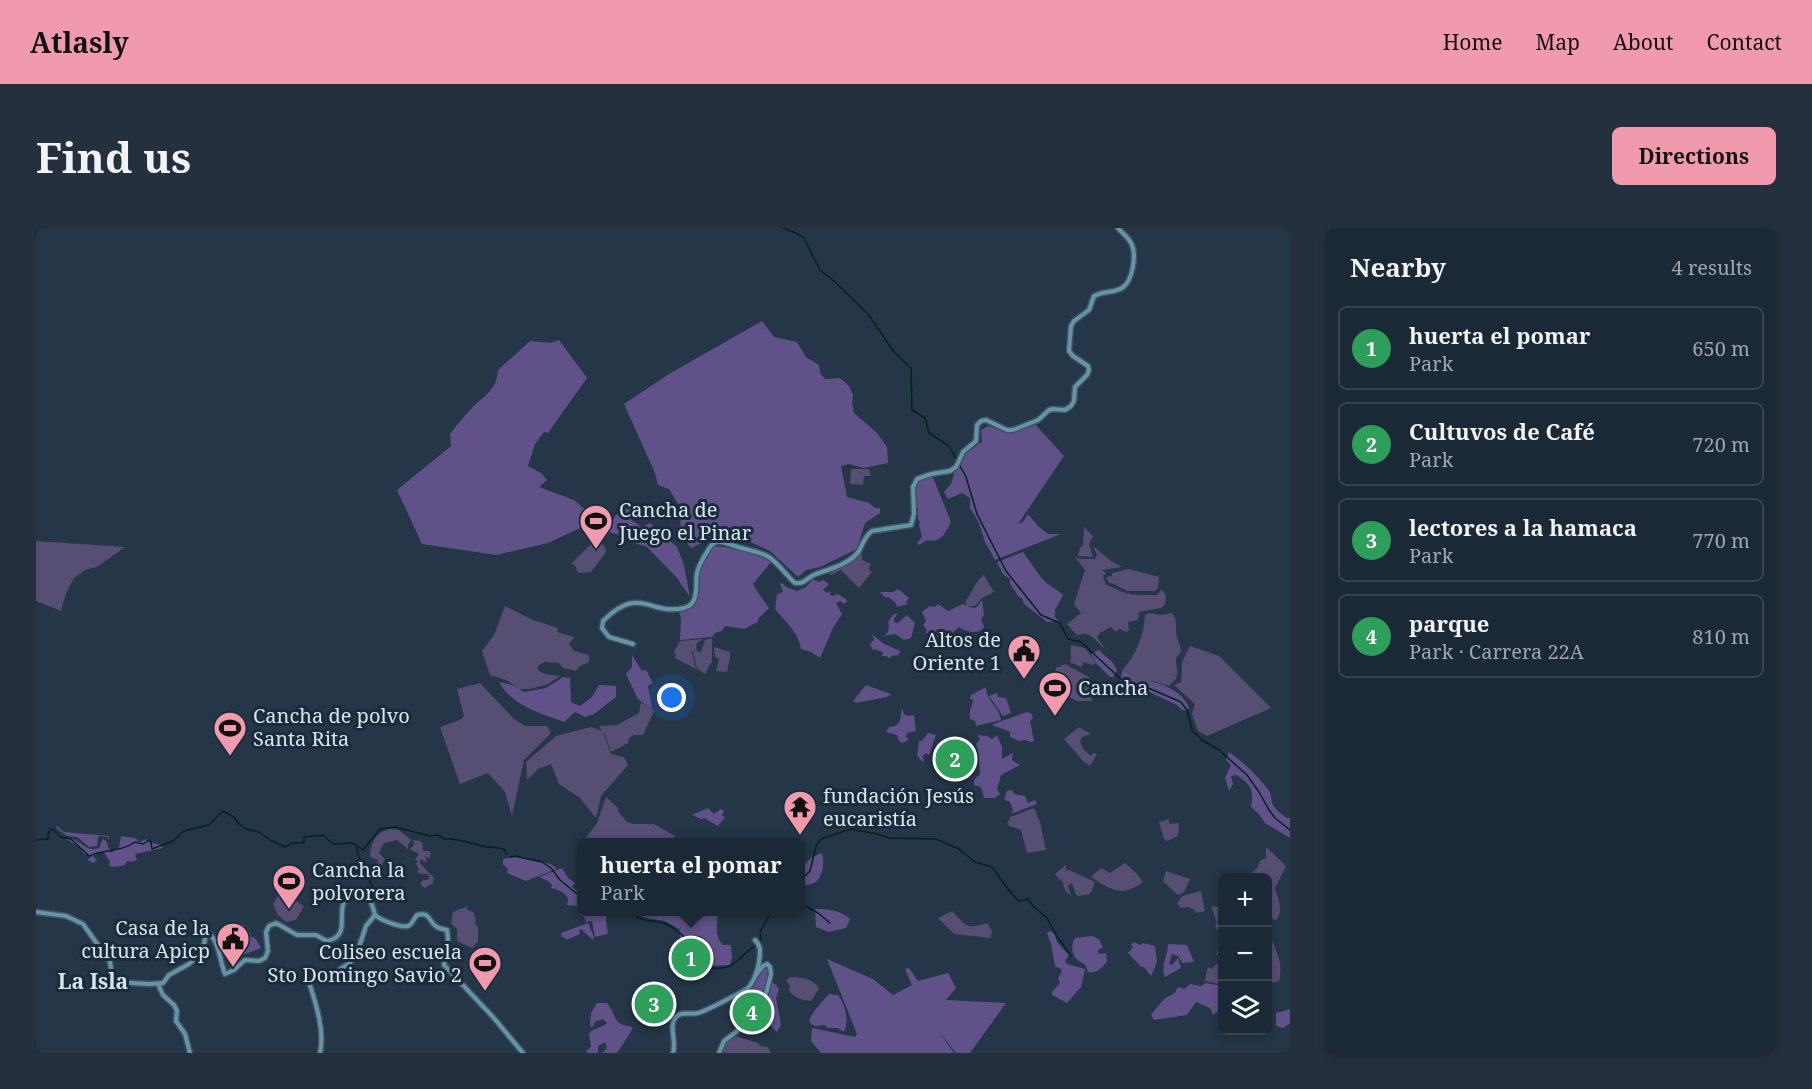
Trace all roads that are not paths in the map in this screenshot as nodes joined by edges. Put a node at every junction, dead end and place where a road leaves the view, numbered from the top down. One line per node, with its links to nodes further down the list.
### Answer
1 (1118, 228): 2 (street)
2 (633, 644)
3 (36, 912): 7 (street)
4 (375, 915): 7 (street); 9 (street); 10 (street)
5 (757, 942): 6 (street)
6 (753, 978): 11 (street); 12 (street)
7 (158, 984): 8 (street)
8 (190, 1053)
9 (320, 1053)
10 (523, 1053)
11 (673, 1053)
12 (719, 1053)

